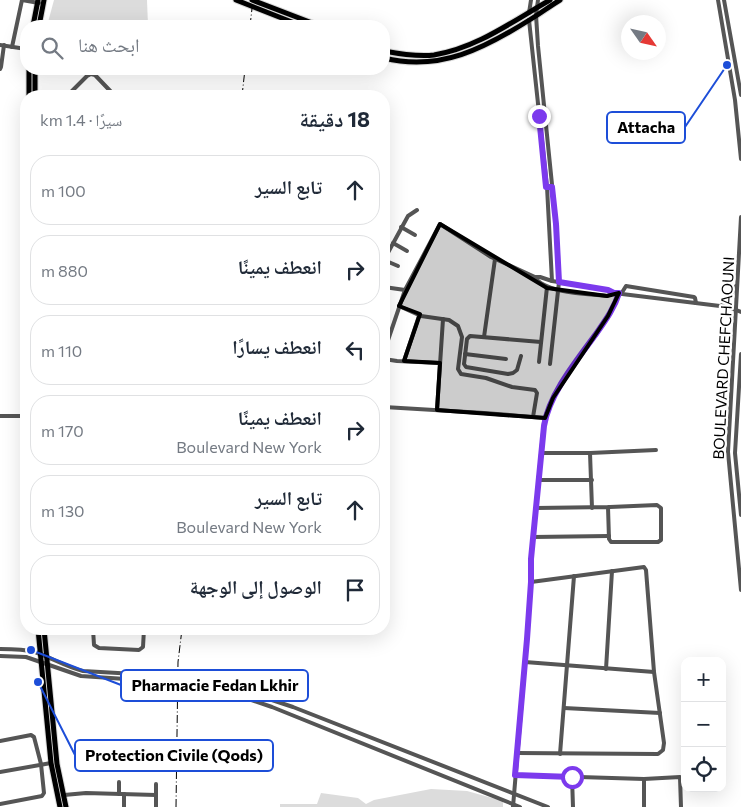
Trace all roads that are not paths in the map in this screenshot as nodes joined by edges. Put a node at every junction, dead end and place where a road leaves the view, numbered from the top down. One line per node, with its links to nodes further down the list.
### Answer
1 (22, 0): 10 (street); 20 (street)
2 (236, 0): 16 (main road)
3 (252, 0): 17 (main road)
4 (531, 0): 12 (street)
5 (538, 0): 11 (street)
6 (550, 0): 11 (main road)
7 (560, 0): 13 (main road)
8 (718, 0): 30 (street)
9 (724, 0): 29 (street)
10 (41, 2): 14 (main road); 15 (main road)
11 (537, 7): 12 (main road); 13 (street)
12 (529, 12): 18 (street); 22 (main road)
13 (536, 15): 18 (main road); 36 (street)
14 (35, 20)
15 (39, 20)
16 (287, 20)
17 (304, 20)
18 (529, 20): 23 (main road); 37 (street)
19 (2, 45): 20 (street); 24 (street)
20 (12, 47): 21 (street)
21 (20, 48)
22 (390, 52)
23 (390, 60)
24 (0, 68)
25 (29, 75): 31 (main road)
26 (35, 75): 32 (main road)
27 (89, 75): 33 (street)
28 (95, 75): 34 (street)
29 (738, 77): 30 (street); 35 (street)
30 (731, 79): 38 (street)
31 (29, 90)
32 (35, 90)
33 (73, 90)
34 (109, 90)
35 (741, 95)
36 (544, 115): 37 (street); 40 (street)
37 (539, 116): 39 (street)
38 (741, 159)
39 (546, 187): 40 (street); 43 (street)
40 (552, 187): 44 (street)
41 (417, 210): 45 (street)
42 (741, 217): 47 (street, BOULEVARD CHEFCHAOUNI)
43 (550, 224): 44 (street); 55 (street)
44 (556, 224): 56 (street)
45 (401, 227): 46 (street); 48 (street)
46 (415, 235)
47 (740, 241): 57 (street, BOULEVARD CHEFCHAOUNI)
48 (393, 243): 49 (street); 50 (street)
49 (390, 249)
50 (407, 250)
51 (495, 259): 54 (street); 60 (street); 71 (street)
52 (390, 263): 53 (street)
53 (398, 266)
54 (534, 277): 55 (street); 59 (street)
55 (550, 281): 56 (street); 59 (street)
56 (559, 282): 61 (street); 62 (street)
57 (737, 284): 65 (street); 66 (street, BOULEVARD CHEFCHAOUNI)
58 (390, 288): 60 (street)
59 (548, 288): 61 (street); 72 (street)
60 (405, 290): 64 (street)
61 (559, 290): 62 (street); 81 (street)
62 (618, 293): 63 (street); 63 (street); 87 (street)
63 (696, 303): 65 (street)
64 (399, 306): 68 (street); 70 (street)
65 (721, 306): 66 (street)
66 (736, 309): 67 (street); 99 (street, BOULEVARD CHEFCHAOUNI)
67 (741, 312)
68 (419, 316): 69 (street); 78 (street)
69 (443, 319): 80 (street); 86 (street)
70 (390, 334)
71 (484, 337): 72 (street); 73 (street)
72 (541, 342): 79 (street)
73 (465, 354): 75 (street); 76 (street)
74 (741, 354): 96 (street, BOULEVARD CHEFCHAOUNI)
75 (521, 356)
76 (506, 359)
77 (390, 360): 78 (street)
78 (404, 361): 80 (street)
79 (539, 362)
80 (440, 363): 83 (street)
81 (550, 364)
82 (390, 407): 83 (street)
83 (436, 410): 86 (street)
84 (0, 416): 85 (street)
85 (20, 416)
86 (533, 417): 87 (street)
87 (545, 418): 89 (street)
88 (656, 450): 90 (street)
89 (541, 452): 90 (street); 91 (street)
90 (590, 454): 92 (street)
91 (538, 480): 92 (street); 94 (street)
92 (592, 480): 95 (street)
93 (608, 507): 95 (street); 97 (street); 97 (street)
94 (536, 508): 95 (street); 98 (street)
95 (592, 508)
96 (741, 515)
97 (609, 536): 98 (street)
98 (533, 537): 102 (street)
99 (739, 547): 103 (street, BOULEVARD CHEFCHAOUNI)
100 (612, 571): 101 (street); 115 (street); 116 (street)
101 (574, 576): 102 (street); 114 (street)
102 (531, 582): 112 (street)
103 (741, 590)
104 (38, 635): 109 (main road)
105 (45, 635): 111 (main road)
106 (93, 635): 107 (street)
107 (144, 635)
108 (0, 649): 109 (street)
109 (40, 655): 111 (street); 113 (main road)
110 (0, 656): 113 (street)
111 (47, 657): 113 (main road); 117 (street)
112 (525, 662): 114 (street); 126 (street)
113 (44, 663): 119 (street); 128 (main road); 139 (main road)
114 (567, 666): 115 (street); 123 (street)
115 (606, 668): 116 (street)
116 (654, 672): 124 (street)
117 (170, 676)
118 (198, 678): 121 (street)
119 (170, 682)
120 (197, 685): 122 (street)
121 (254, 694): 122 (street); 136 (street)
122 (253, 700): 142 (street)
123 (564, 708): 124 (street); 127 (street)
124 (660, 713): 127 (street)
125 (0, 741): 129 (street)
126 (517, 753): 127 (street); 131 (street)
127 (560, 754)
128 (51, 763): 129 (street); 143 (main road)
129 (40, 764): 130 (street); 141 (street)
130 (0, 772)
131 (515, 775): 132 (street); 136 (street)
132 (572, 777): 133 (street); 149 (street)
133 (644, 779): 150 (street); 151 (street)
134 (119, 782): 137 (street)
135 (156, 784): 140 (street)
136 (513, 793): 142 (street); 148 (street)
137 (118, 794): 138 (street); 139 (street)
138 (124, 794): 140 (street); 145 (street)
139 (64, 795): 144 (main road)
140 (156, 796): 146 (street)
141 (0, 804)
142 (513, 805): 147 (street)
143 (60, 807)
144 (66, 807)
145 (124, 807)
146 (156, 807)
147 (520, 807)
148 (548, 807)
149 (573, 807)
150 (644, 807)
151 (681, 807)

